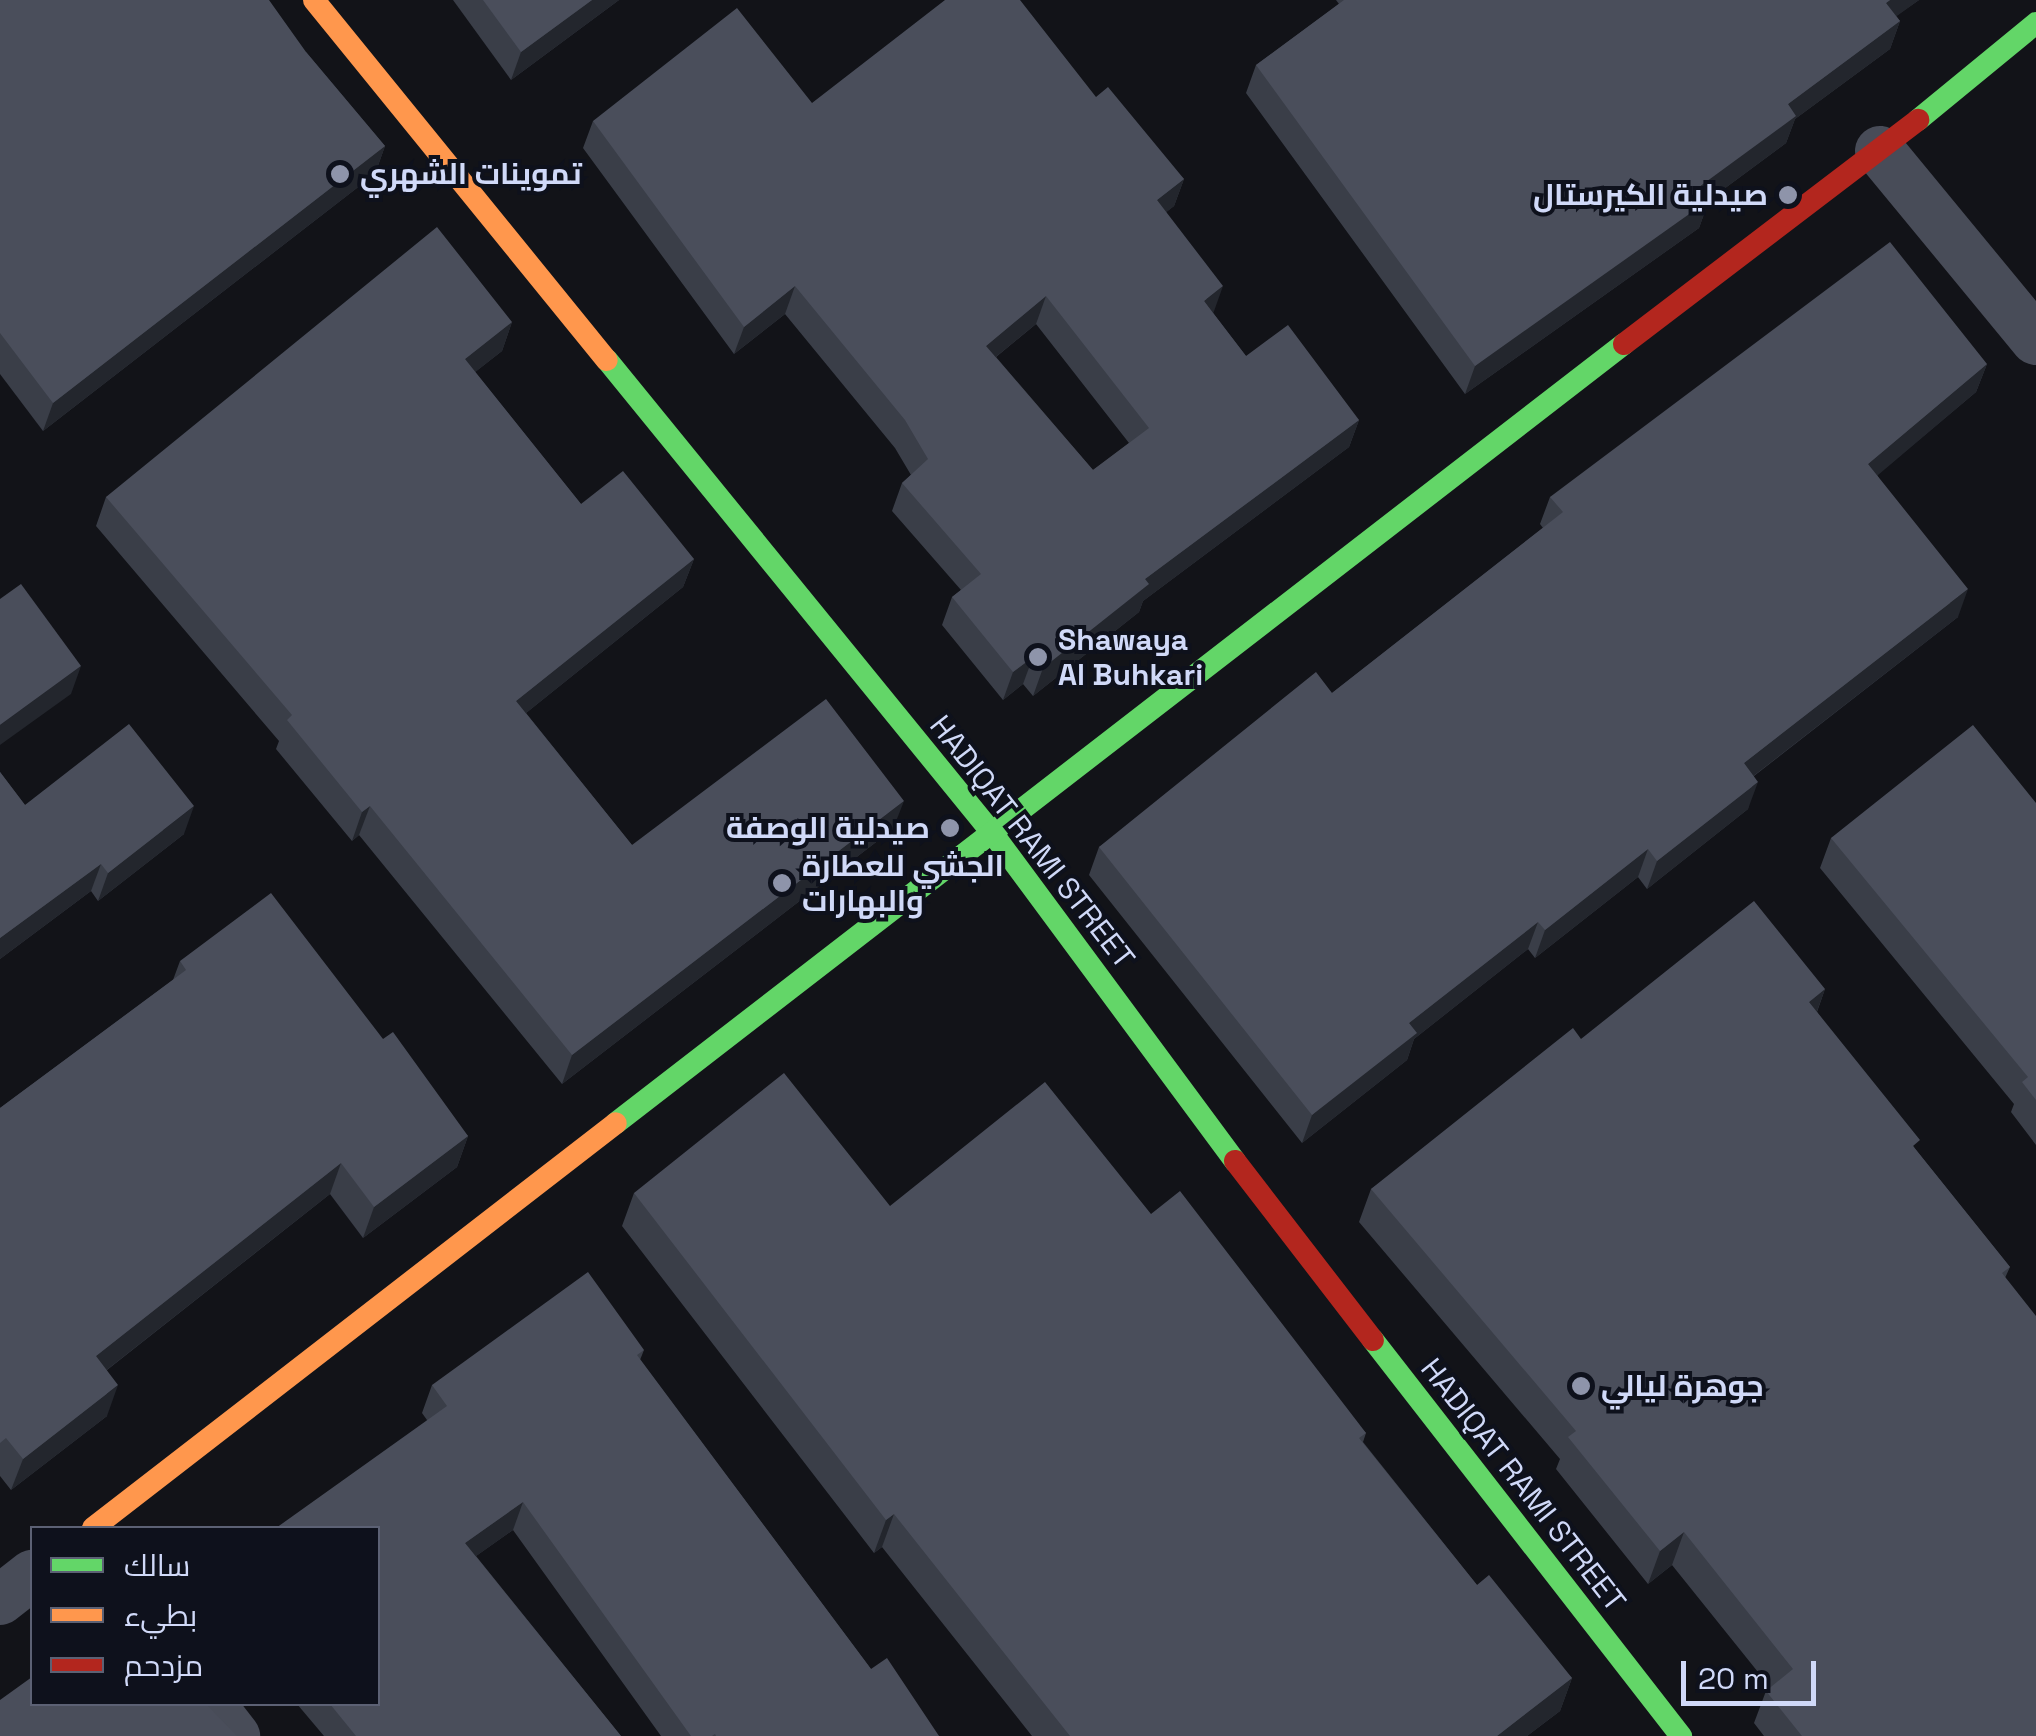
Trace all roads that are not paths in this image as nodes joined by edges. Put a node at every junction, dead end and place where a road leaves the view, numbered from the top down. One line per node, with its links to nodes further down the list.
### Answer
1 (314, 0): 5 (street, HADIQAT RAMI STREET)
2 (2036, 23): 3 (street)
3 (1880, 151): 4 (street); 5 (street)
4 (2036, 340)
5 (993, 834): 6 (street); 11 (street, HADIQAT RAMI STREET)
6 (96, 1526)
7 (30, 1577): 8 (street)
8 (0, 1600)
9 (212, 1706): 10 (street)
10 (235, 1736)
11 (1681, 1736)

